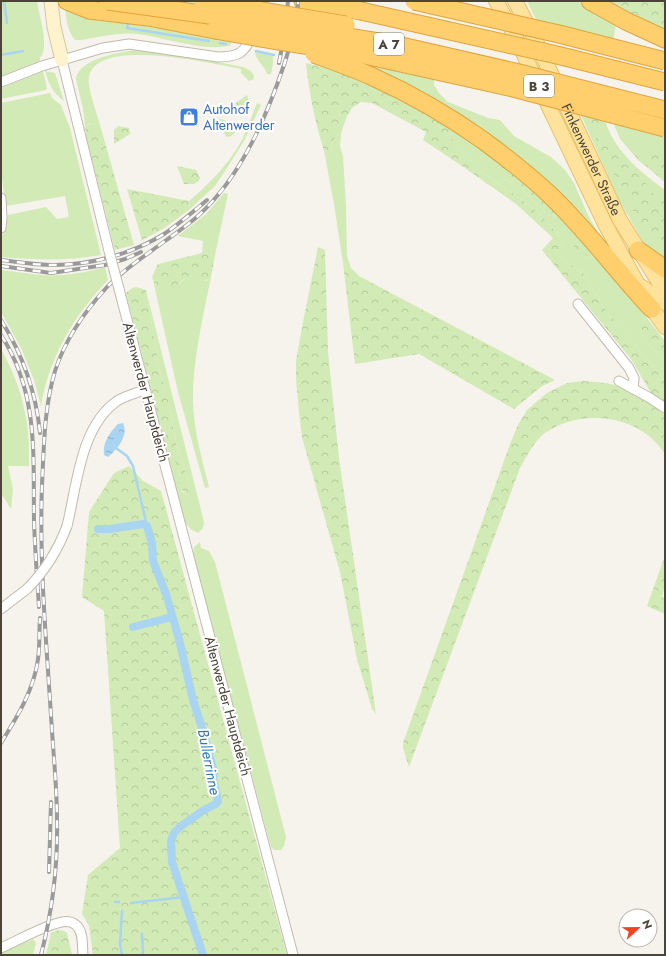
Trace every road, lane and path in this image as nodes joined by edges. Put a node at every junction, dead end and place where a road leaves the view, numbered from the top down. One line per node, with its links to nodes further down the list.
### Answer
1 (51, 1): 13 (main road)
2 (67, 1): 12 (highway, bridge)
3 (108, 1): 18 (highway, A 7, bridge)
4 (203, 1): 17 (highway, A 7, bridge)
5 (261, 1): 13 (street)
6 (302, 1): 16 (highway, A 7, bridge)
7 (414, 1): 14 (highway, bridge)
8 (496, 1): 26 (main road, Finkenwerder Straße / B 3)
9 (515, 1): 22 (main road, Finkenwerder Straße / B 3)
10 (590, 1): 11 (highway)
11 (665, 39)
12 (278, 41): 19 (highway, bridge); 26 (highway, bridge)
13 (62, 60): 15 (street); 30 (street, Altenwerder Hauptdeich, bridge)
14 (665, 61)
15 (1, 82)
16 (665, 82)
17 (665, 100)
18 (665, 110)
19 (665, 128)
20 (1, 198): 21 (street)
21 (1, 228)
22 (638, 250): 23 (highway); 24 (main road, Finkenwerder Straße / B 3)
23 (665, 269)
24 (665, 292)
25 (578, 304): 29 (street)
26 (658, 306): 27 (main road, Finkenwerder Straße / B 3)
27 (665, 327)
28 (619, 381): 29 (street)
29 (633, 389): 31 (street)
30 (145, 390): 32 (street, bridge); 35 (street, Altenwerder Hauptdeich)
31 (665, 408)
32 (1, 609)
33 (1, 948): 34 (street)
34 (83, 955)
35 (293, 955)

